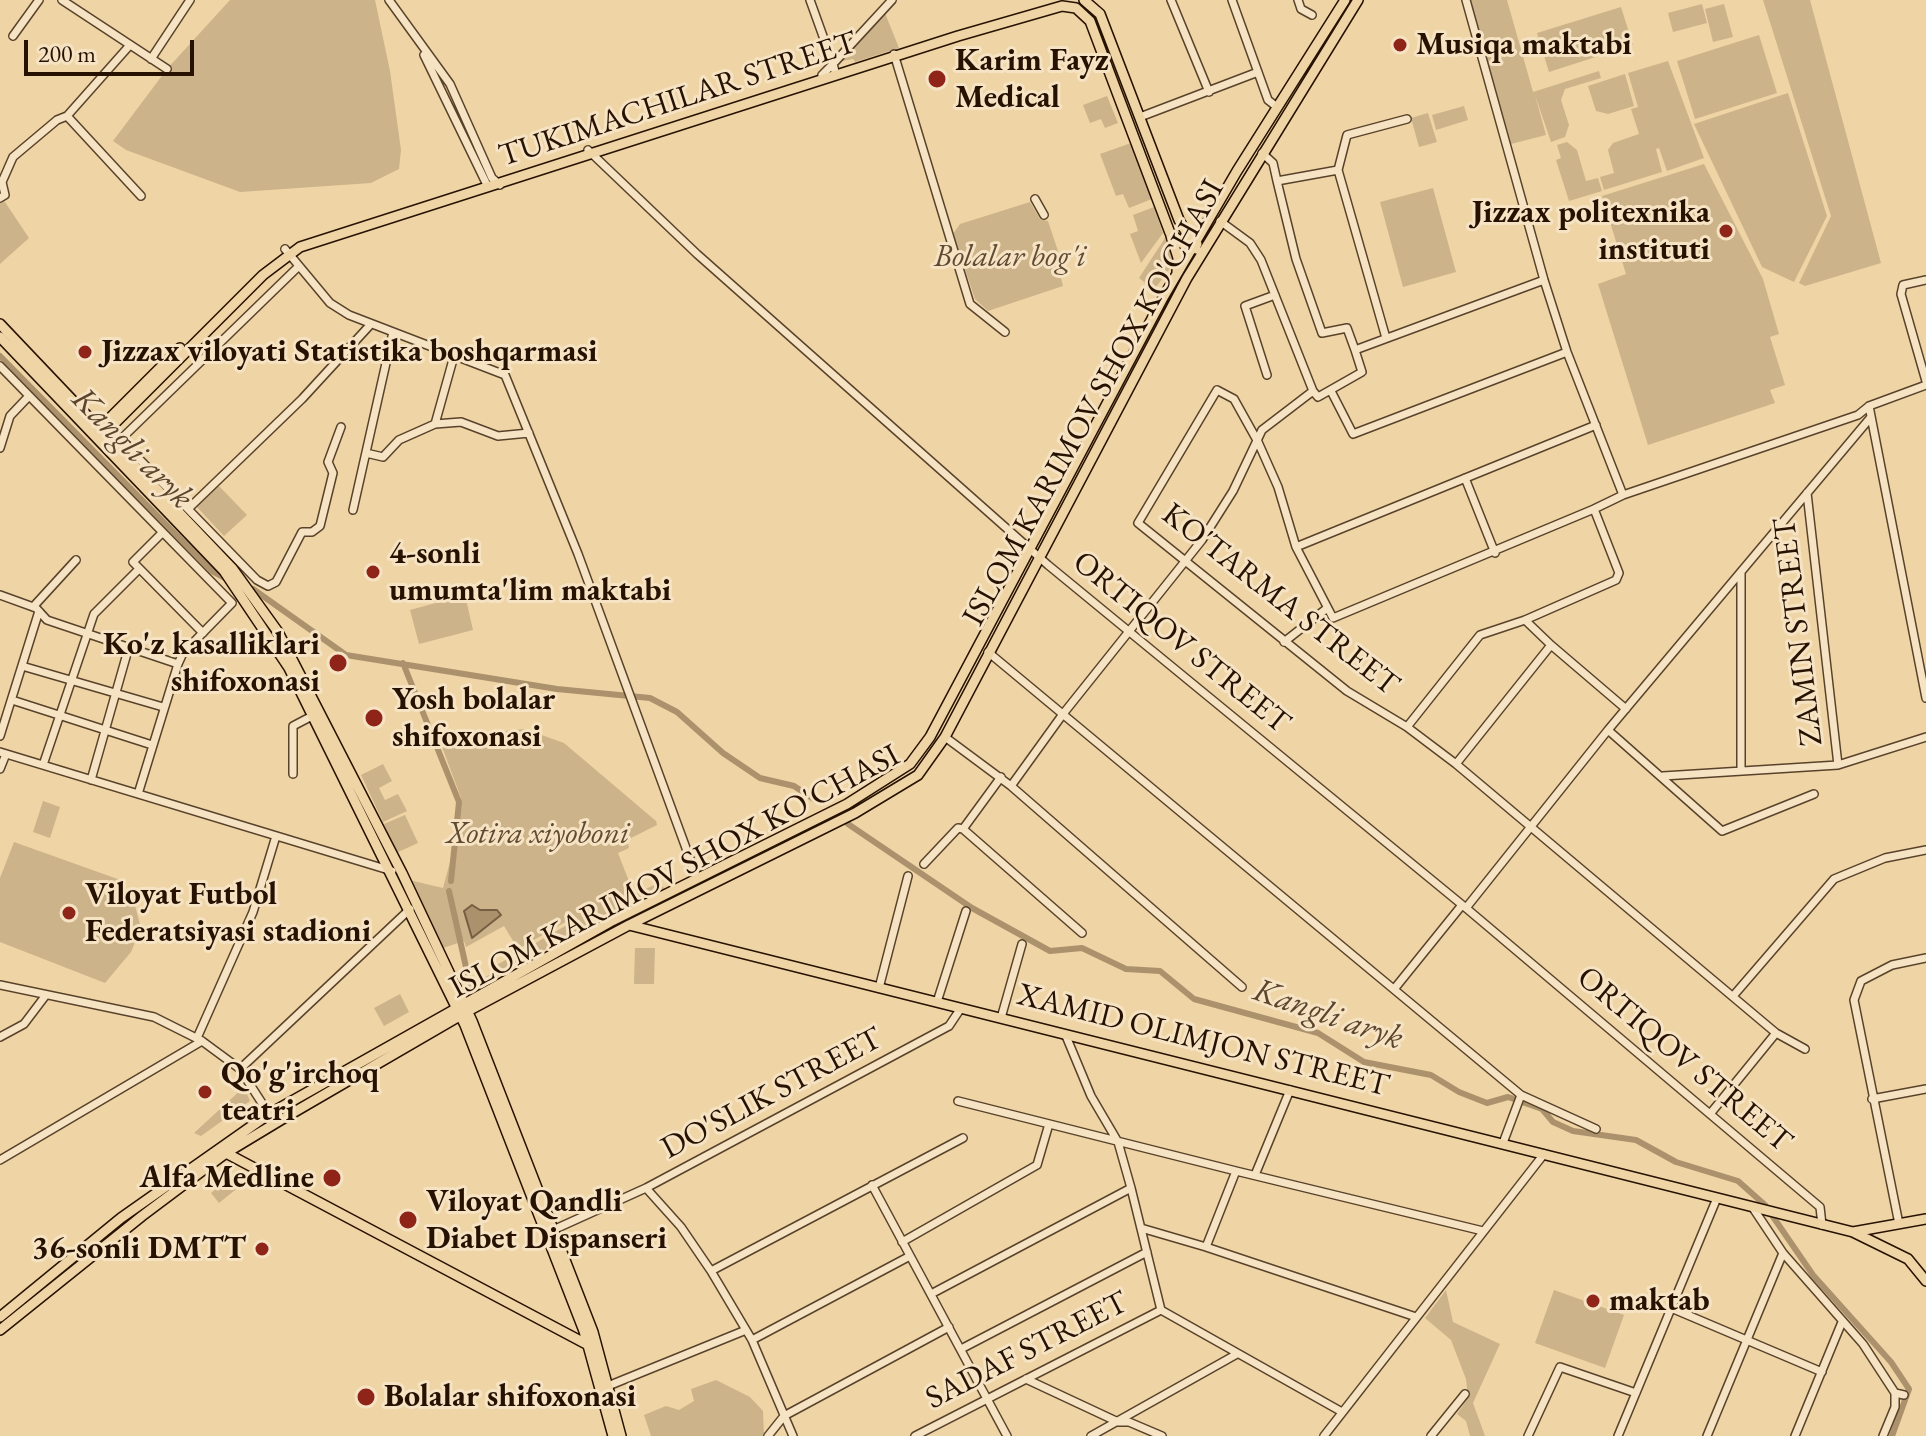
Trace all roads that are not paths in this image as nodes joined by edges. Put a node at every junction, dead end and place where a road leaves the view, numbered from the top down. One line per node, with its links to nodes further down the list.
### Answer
1 (39, 0): 16 (street)
2 (62, 0): 18 (street)
3 (389, 0): 17 (street)
4 (810, 0): 22 (street)
5 (892, 0): 22 (street)
6 (1065, 0): 19 (main road, TUKIMACHILAR STREET)
7 (1171, 0): 24 (street)
8 (1232, 0): 23 (street)
9 (1298, 0): 15 (street)
10 (1345, 0): 25 (main road, ISLOM KARIMOV SHOX KO'CHASI)
11 (1358, 0): 31 (main road, ISLOM KARIMOV SHOX KO'CHASI)
12 (1466, 0): 49 (street)
13 (185, 1): 20 (street)
14 (1081, 3): 19 (main road, TUKIMACHILAR STREET); 27 (main road); 29 (main road)
15 (1312, 15)
16 (13, 36)
17 (416, 39): 34 (street); 34 (street)
18 (130, 45): 20 (street); 26 (street)
19 (894, 54): 22 (main road, TUKIMACHILAR STREET); 55 (street)
20 (151, 59): 21 (street)
21 (167, 69)
22 (835, 70): 30 (main road, TUKIMACHILAR STREET); 30 (main road, TUKIMACHILAR STREET)
23 (1258, 72): 24 (street); 25 (street)
24 (1209, 92): 27 (street)
25 (1277, 107): 40 (main road, ISLOM KARIMOV SHOX KO'CHASI)
26 (67, 116): 35 (street); 36 (street)
27 (1140, 116): 29 (main road); 39 (main road)
28 (1407, 119): 32 (street)
29 (1127, 121): 42 (main road)
30 (589, 152): 34 (main road, TUKIMACHILAR STREET); 88 (street, ORTIQOV STREET)
31 (1262, 153): 33 (street); 41 (main road, ISLOM KARIMOV SHOX KO'CHASI)
32 (1338, 170): 33 (street); 57 (street)
33 (1277, 181): 58 (street)
34 (493, 184): 45 (main road, TUKIMACHILAR STREET)
35 (141, 196)
36 (0, 198)
37 (1035, 199): 38 (street)
38 (1044, 215)
39 (1179, 220): 40 (main road); 44 (main road)
40 (1207, 221): 44 (main road, ISLOM KARIMOV SHOX KO'CHASI)
41 (1220, 221): 43 (main road, ISLOM KARIMOV SHOX KO'CHASI); 51 (street)
42 (1170, 233): 44 (main road); 48 (main road)
43 (1211, 236): 44 (main road); 46 (main road, ISLOM KARIMOV SHOX KO'CHASI)
44 (1194, 245): 46 (main road); 48 (main road, ISLOM KARIMOV SHOX KO'CHASI)
45 (287, 251): 47 (street); 72 (main road, TUKIMACHILAR STREET)
46 (1195, 264): 90 (main road, ISLOM KARIMOV SHOX KO'CHASI)
47 (299, 266): 53 (street); 74 (street)
48 (1176, 276): 88 (main road, ISLOM KARIMOV SHOX KO'CHASI)
49 (1544, 280): 57 (street); 59 (street)
50 (1926, 280): 63 (street)
51 (1275, 295): 62 (street); 64 (street)
52 (0, 324): 72 (main road)
53 (371, 324): 54 (street); 83 (street)
54 (393, 332): 60 (street); 77 (street)
55 (1005, 332)
56 (0, 337): 72 (main road)
57 (1386, 338): 58 (street)
58 (1355, 350): 65 (street)
59 (1567, 352): 65 (street); 70 (street)
60 (454, 356): 69 (street); 73 (street)
61 (0, 366): 66 (street)
62 (1267, 375)
63 (1926, 383): 67 (street)
64 (1313, 391): 65 (street); 75 (street)
65 (1331, 391)
66 (29, 396): 76 (street); 86 (street)
67 (1869, 406): 68 (street); 82 (street)
68 (1871, 417): 81 (street); 110 (street)
69 (435, 424): 73 (street); 77 (street)
70 (1596, 425): 80 (street, KO'TARMA STREET); 82 (street)
71 (341, 427): 83 (street)
72 (102, 432): 74 (street); 116 (main road); 144 (main road)
73 (529, 433): 146 (street)
74 (120, 440): 83 (street)
75 (1258, 442): 78 (street); 79 (street, KO'TARMA STREET); 92 (street, KO'TARMA STREET)
76 (0, 448)
77 (366, 453): 85 (street)
78 (1247, 463): 79 (street); 92 (street)
79 (1270, 468): 87 (street, KO'TARMA STREET)
80 (1465, 478): 87 (street, KO'TARMA STREET); 89 (street)
81 (1807, 493): 94 (street); 127 (street, ZAMIN STREET)
82 (1623, 495): 84 (street)
83 (188, 509)
84 (1594, 509): 89 (street); 98 (street)
85 (353, 510)
86 (162, 533): 93 (street); 101 (street)
87 (1296, 547): 97 (street)
88 (1030, 548): 90 (street, ORTIQOV STREET); 140 (main road, ISLOM KARIMOV SHOX KO'CHASI)
89 (1495, 553): 97 (street)
90 (1038, 556): 99 (street, ORTIQOV STREET); 105 (main road, ISLOM KARIMOV SHOX KO'CHASI)
91 (76, 560): 96 (street)
92 (1185, 560): 99 (street); 102 (street, KO'TARMA STREET)
93 (139, 569): 100 (street); 101 (street)
94 (1741, 573): 113 (street); 129 (street)
95 (0, 595): 96 (street)
96 (36, 609): 100 (street); 107 (street)
97 (1326, 609): 102 (street)
98 (1525, 620): 103 (street); 117 (street)
99 (1128, 632): 114 (street); 147 (street, ORTIQOV STREET)
100 (85, 633): 104 (street); 108 (street)
101 (203, 633): 106 (street)
102 (1284, 642): 117 (street, KO'TARMA STREET)
103 (1551, 645): 113 (street); 125 (street)
104 (128, 650): 106 (street); 109 (street)
105 (988, 652): 114 (street); 121 (main road, ISLOM KARIMOV SHOX KO'CHASI)
106 (178, 664): 112 (street)
107 (22, 666): 108 (street); 111 (street)
108 (70, 682): 109 (street); 115 (street)
109 (116, 694): 112 (street); 118 (street)
110 (1926, 698)
111 (12, 700): 115 (street); 120 (street)
112 (163, 707): 123 (street)
113 (1626, 709): 119 (street)
114 (1063, 714): 134 (street); 157 (street)
115 (59, 715): 118 (street); 126 (street)
116 (314, 715): 130 (street); 144 (main road)
117 (1407, 727): 125 (street, KO'TARMA STREET)
118 (106, 730): 123 (street); 133 (street)
119 (1608, 730): 131 (street); 137 (street)
120 (0, 736)
121 (945, 737): 132 (street); 141 (main road, ISLOM KARIMOV SHOX KO'CHASI)
122 (1926, 737): 127 (street)
123 (152, 745): 135 (street)
124 (3, 753): 126 (street); 128 (street)
125 (1456, 764): 137 (street, KO'TARMA STREET)
126 (43, 765): 133 (street)
127 (1838, 765): 129 (street)
128 (0, 769)
129 (1741, 770): 131 (street)
130 (293, 774)
131 (1663, 776): 136 (street)
132 (1001, 777): 134 (street); 138 (street)
133 (91, 780): 135 (street)
134 (1011, 786): 155 (street)
135 (138, 794): 139 (street)
136 (1814, 794)
137 (1533, 825): 147 (street); 159 (street, KO'TARMA STREET)
138 (963, 829): 143 (street); 151 (street)
139 (276, 836): 144 (street); 167 (street)
140 (776, 840): 141 (main road); 146 (main road, ISLOM KARIMOV SHOX KO'CHASI)
141 (780, 850): 150 (main road, ISLOM KARIMOV SHOX KO'CHASI)
142 (1926, 850): 159 (street)
143 (924, 864)
144 (397, 872): 148 (main road); 161 (main road)
145 (908, 876): 156 (street)
146 (697, 878): 161 (main road, ISLOM KARIMOV SHOX KO'CHASI)
147 (1464, 906): 157 (street); 176 (street, ORTIQOV STREET)
148 (410, 909): 161 (main road); 169 (street)
149 (966, 911): 160 (street)
150 (629, 925): 156 (main road, XAMID OLIMJON STREET); 161 (main road, ISLOM KARIMOV SHOX KO'CHASI)
151 (1082, 933)
152 (1022, 944): 163 (street)
153 (1926, 958): 172 (street)
154 (0, 985): 158 (street)
155 (1242, 987)
156 (879, 988): 160 (main road, XAMID OLIMJON STREET)
157 (1395, 988): 173 (street)
158 (46, 995): 166 (street); 167 (street)
159 (1734, 995): 164 (street, KO'TARMA STREET)
160 (937, 1002): 162 (main road, XAMID OLIMJON STREET)
161 (462, 1008): 175 (main road, ISLOM KARIMOV SHOX KO'CHASI); 182 (main road, ISLOM KARIMOV SHOX KO'CHASI); 196 (main road); 218 (main road)
162 (961, 1008): 163 (main road, XAMID OLIMJON STREET); 188 (street, DO'SLIK STREET)
163 (1001, 1018): 165 (main road, XAMID OLIMJON STREET)
164 (1776, 1033): 168 (street, KO'TARMA STREET); 176 (street)
165 (1066, 1036): 171 (main road, XAMID OLIMJON STREET); 180 (street)
166 (0, 1037)
167 (199, 1039): 169 (street); 184 (street)
168 (1805, 1049)
169 (240, 1069): 175 (street)
170 (1926, 1089): 172 (street)
171 (1290, 1090): 181 (main road, XAMID OLIMJON STREET); 186 (street)
172 (1872, 1099): 193 (street)
173 (1520, 1100): 178 (street); 181 (street)
174 (958, 1101): 177 (street)
175 (269, 1114): 206 (main road, ISLOM KARIMOV SHOX KO'CHASI)
176 (1710, 1114): 194 (street, ORTIQOV STREET)
177 (1049, 1124): 180 (street); 199 (street)
178 (1596, 1129)
179 (963, 1138): 187 (street)
180 (1118, 1142): 185 (street); 189 (street)
181 (1503, 1143): 183 (main road, XAMID OLIMJON STREET)
182 (226, 1153): 206 (main road, ISLOM KARIMOV SHOX KO'CHASI); 218 (main road)
183 (1544, 1154): 190 (main road, XAMID OLIMJON STREET); 197 (street)
184 (0, 1160)
185 (1236, 1171): 186 (street); 200 (street)
186 (1255, 1175): 197 (street)
187 (872, 1185): 199 (street); 204 (street)
188 (646, 1188): 196 (street, DO'SLIK STREET); 204 (street)
189 (1131, 1188): 195 (street); 207 (street)
190 (1717, 1198): 191 (main road, XAMID OLIMJON STREET); 208 (street)
191 (1758, 1209): 194 (main road, XAMID OLIMJON STREET); 202 (street)
192 (1926, 1219): 193 (main road)
193 (1899, 1224): 198 (main road)
194 (1822, 1225): 198 (main road)
195 (1141, 1228): 200 (street); 201 (street)
196 (553, 1230): 220 (main road)
197 (1483, 1231): 211 (street)
198 (1853, 1232): 205 (main road)
199 (902, 1242): 203 (street)
200 (1206, 1247): 211 (street)
201 (1147, 1252): 209 (street); 219 (street)
202 (1783, 1253): 212 (street); 217 (street)
203 (910, 1256): 207 (street); 216 (street)
204 (711, 1271): 215 (street)
205 (1926, 1281)
206 (44, 1286): 210 (main road, ISLOM KARIMOV SHOX KO'CHASI); 214 (main road, ISLOM KARIMOV SHOX KO'CHASI)
207 (931, 1294): 213 (street)
208 (1671, 1308): 217 (street); 225 (street)
209 (1161, 1310): 221 (street); 223 (street, SADAF STREET)
210 (0, 1317)
211 (1416, 1317): 230 (street)
212 (1842, 1322): 222 (street); 226 (street)
213 (949, 1327): 219 (street); 231 (street)
214 (0, 1330)
215 (746, 1330): 216 (street); 224 (street)
216 (752, 1340): 231 (street)
217 (1749, 1341): 222 (street); 245 (street)
218 (589, 1346): 220 (main road); 233 (main road)
219 (961, 1349): 229 (street)
220 (600, 1352): 224 (main road)
221 (1237, 1354): 230 (street); 232 (street)
222 (1822, 1372): 246 (street)
223 (1026, 1379): 229 (street, SADAF STREET); 232 (street)
224 (608, 1386): 234 (main road)
225 (1636, 1393): 243 (street); 244 (street)
226 (1895, 1393): 228 (street); 247 (street)
227 (1465, 1394): 242 (street)
228 (1904, 1395)
229 (987, 1398): 237 (street, SADAF STREET); 238 (street)
230 (1342, 1412): 241 (street)
231 (784, 1416): 235 (street); 236 (street)
232 (1118, 1422): 239 (street); 240 (street)
233 (613, 1436)
234 (621, 1436)
235 (768, 1436)
236 (793, 1436)
237 (915, 1436)
238 (1007, 1436)
239 (1091, 1436)
240 (1162, 1436)
241 (1324, 1436)
242 (1431, 1436)
243 (1528, 1436)
244 (1618, 1436)
245 (1707, 1436)
246 (1795, 1436)
247 (1883, 1436)

